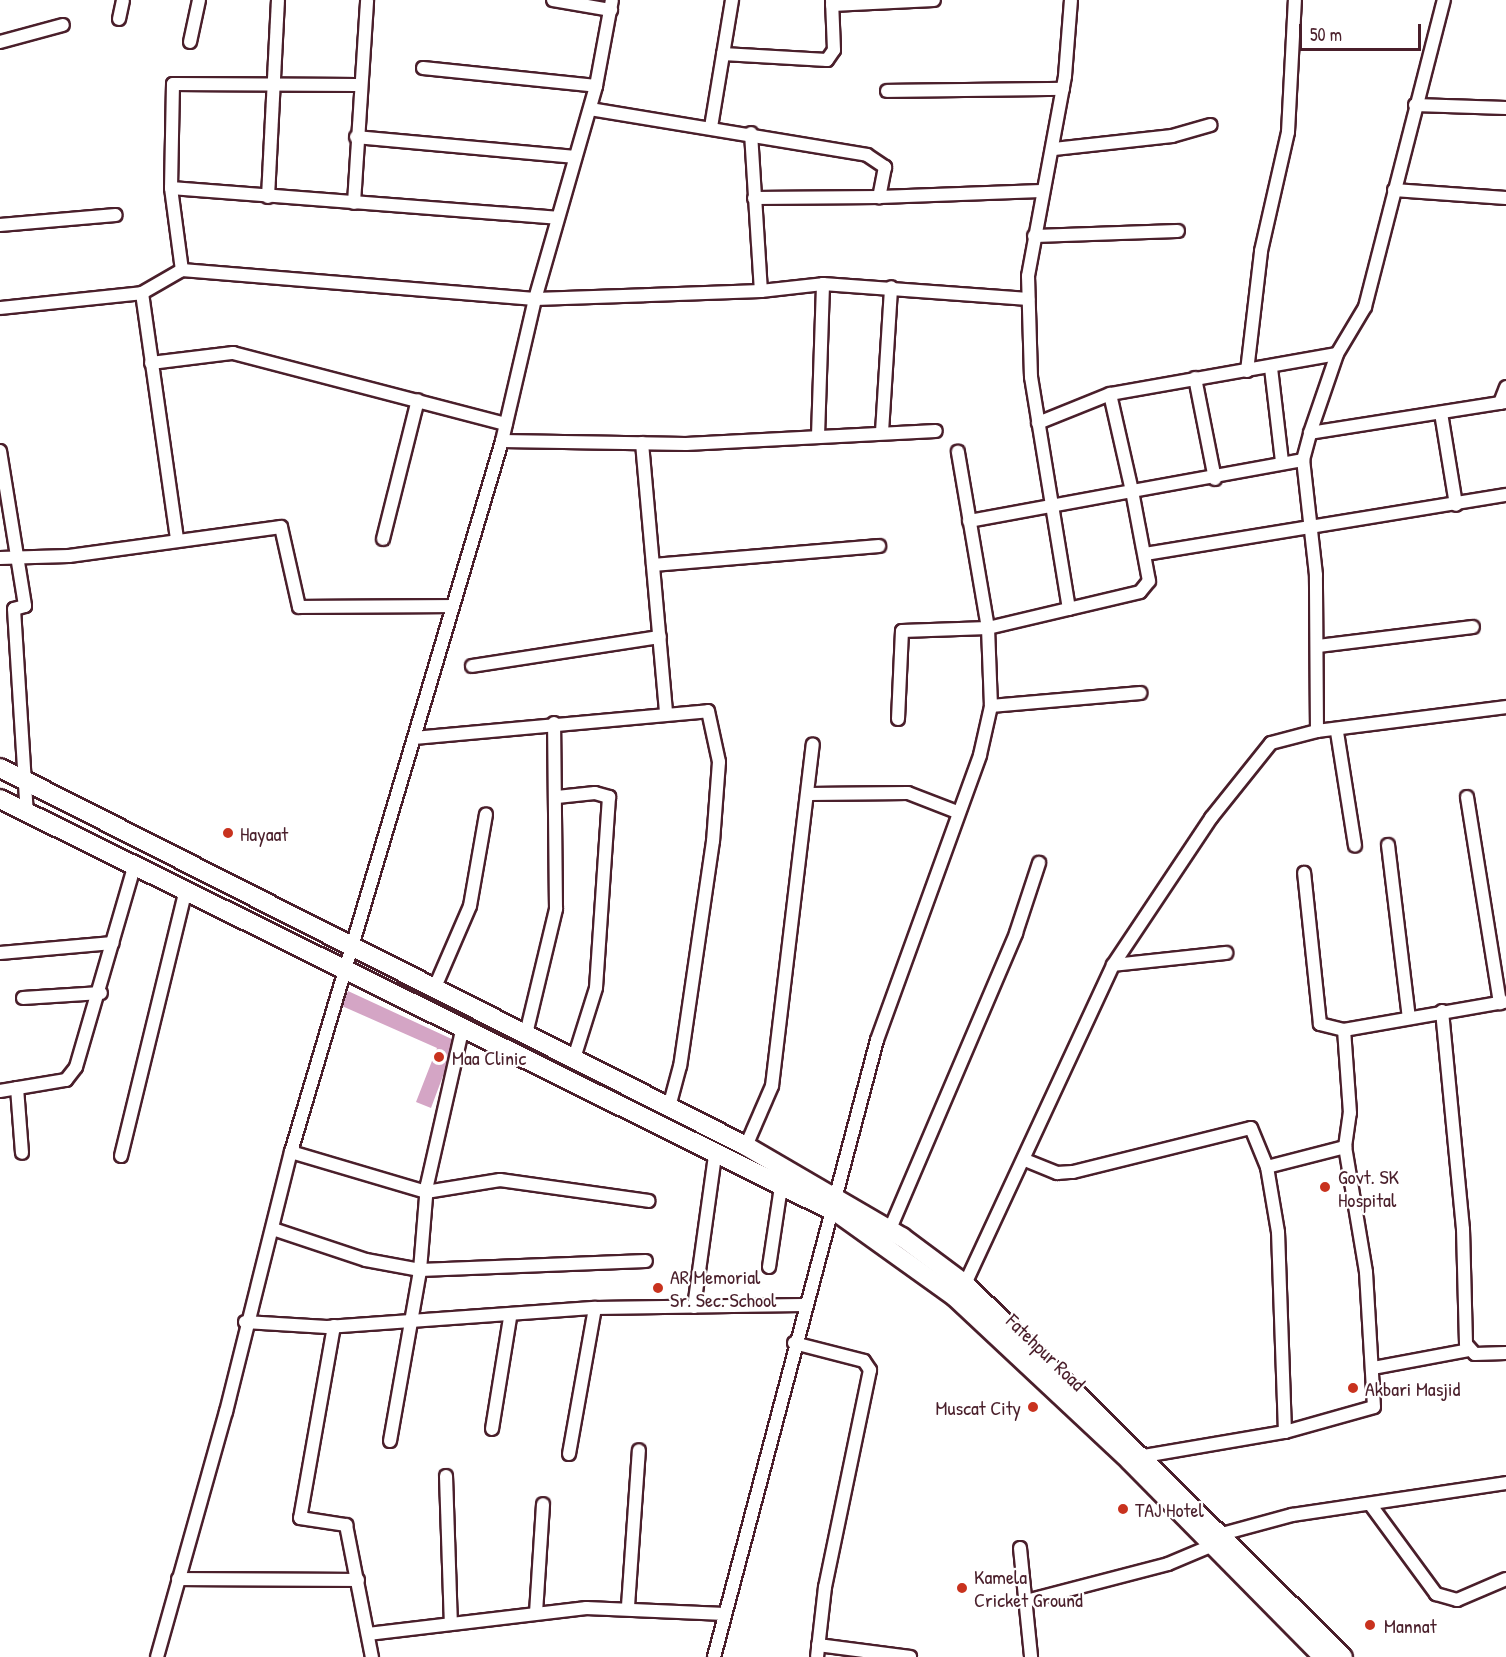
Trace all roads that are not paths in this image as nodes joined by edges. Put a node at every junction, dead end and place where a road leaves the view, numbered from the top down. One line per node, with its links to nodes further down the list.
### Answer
1 (123, 0): 14 (street)
2 (199, 0): 17 (street)
3 (278, 0): 20 (street)
4 (367, 0): 21 (street)
5 (553, 0): 13 (street)
6 (732, 0): 18 (street)
7 (928, 0): 8 (street); 12 (street)
8 (934, 0)
9 (1071, 0): 23 (street)
10 (1295, 0): 58 (street)
11 (1444, 0): 25 (street)
12 (832, 2): 18 (street)
13 (611, 5): 22 (street)
14 (119, 19)
15 (63, 25): 16 (street)
16 (0, 42)
17 (190, 42)
18 (723, 54): 29 (street)
19 (423, 68): 22 (street)
20 (272, 81): 21 (street); 34 (street); 38 (street)
21 (358, 85): 31 (street)
22 (596, 86): 26 (street)
23 (1063, 89): 24 (street); 32 (street)
24 (887, 91)
25 (1415, 105): 27 (street); 35 (street)
26 (590, 108): 29 (street); 33 (street)
27 (1506, 108)
28 (1210, 125): 32 (street)
29 (711, 127): 30 (street)
30 (751, 133): 37 (street); 39 (street)
31 (356, 137): 33 (street); 41 (street)
32 (1054, 149): 36 (street)
33 (575, 157): 43 (street)
34 (171, 188): 38 (street); 47 (street)
35 (1394, 190): 40 (street); 55 (street)
36 (1042, 191): 37 (street); 46 (street)
37 (879, 196): 39 (street)
38 (268, 197): 41 (street)
39 (754, 198): 50 (street)
40 (1506, 198)
41 (354, 203): 43 (street)
42 (116, 215): 44 (street)
43 (557, 218): 52 (street)
44 (0, 225)
45 (1178, 231): 46 (street)
46 (1034, 236): 53 (street)
47 (182, 270): 51 (street); 52 (street)
48 (823, 284): 49 (street); 50 (street); 70 (street)
49 (891, 287): 53 (street); 68 (street)
50 (762, 291): 52 (street)
51 (142, 292): 54 (street); 56 (street)
52 (535, 299): 66 (street)
53 (1028, 299): 65 (street)
54 (0, 308)
55 (1337, 354): 57 (street); 69 (street)
56 (151, 363): 62 (street); 84 (street)
57 (1271, 368): 58 (street); 76 (street)
58 (1247, 371): 59 (street)
59 (1195, 378): 61 (street); 77 (street)
60 (1506, 387): 63 (street)
61 (1110, 394): 65 (street); 78 (street)
62 (418, 400): 66 (street); 85 (street)
63 (1503, 403): 64 (street)
64 (1442, 413): 69 (street); 81 (street)
65 (1038, 423): 80 (street)
66 (506, 424): 71 (street)
67 (936, 431): 68 (street)
68 (882, 432): 70 (street)
69 (1310, 433): 75 (street)
70 (818, 436): 72 (street)
71 (502, 441): 72 (street); 91 (street)
72 (642, 443): 90 (street)
73 (0, 451): 89 (street)
74 (958, 452): 82 (street)
75 (1303, 460): 76 (street); 83 (street)
76 (1282, 462): 77 (street)
77 (1215, 478): 78 (street)
78 (1132, 491): 80 (street); 87 (street)
79 (1506, 495): 81 (street)
80 (1052, 506): 82 (street); 92 (street)
81 (1456, 506): 83 (street)
82 (969, 521): 94 (street)
83 (1311, 523): 87 (street); 96 (street)
84 (177, 539): 89 (street); 91 (street)
85 (383, 539)
86 (879, 546): 90 (street)
87 (1145, 554): 92 (street)
88 (0, 558): 89 (street)
89 (19, 561): 109 (street)
90 (653, 565): 95 (street)
91 (453, 606): 106 (street)
92 (1069, 609): 94 (street)
93 (1473, 627): 96 (street)
94 (988, 628): 99 (street); 102 (street)
95 (660, 637): 97 (street); 101 (street)
96 (1318, 646): 104 (street)
97 (472, 666)
98 (1140, 693): 99 (street)
99 (991, 706): 114 (street)
100 (1506, 707): 105 (street)
101 (666, 712): 103 (street); 141 (street)
102 (898, 720)
103 (554, 723): 106 (street); 111 (street)
104 (1317, 731): 105 (street); 127 (street)
105 (1337, 732): 118 (street)
106 (414, 738): 124 (street)
107 (813, 744): 110 (street)
108 (0, 768): 109 (street)
109 (25, 780): 115 (street); 124 (street)
110 (809, 794): 114 (street); 142 (street)
111 (557, 797): 137 (street); 138 (street)
112 (1467, 797): 132 (street)
113 (0, 800): 115 (street, Fatehpur Road)
114 (957, 812): 153 (street)
115 (27, 813): 120 (street, Fatehpur Road)
116 (486, 814): 129 (street)
117 (1388, 845): 134 (street)
118 (1355, 846)
119 (1039, 863): 155 (street)
120 (134, 868): 122 (street, Fatehpur Road); 123 (street)
121 (1304, 873): 136 (street)
122 (186, 890): 128 (street, Fatehpur Road); 146 (street)
123 (113, 943): 125 (street); 130 (street)
124 (352, 944): 128 (street); 129 (street)
125 (0, 953)
126 (1226, 953): 127 (street)
127 (1113, 964): 148 (street)
128 (345, 965): 135 (street, Fatehpur Road); 144 (street)
129 (435, 987): 137 (street)
130 (100, 993): 131 (street); 139 (street)
131 (23, 998)
132 (1503, 1003): 133 (street)
133 (1442, 1011): 134 (street); 168 (street)
134 (1409, 1018): 136 (street)
135 (463, 1028): 147 (street, Fatehpur Road); 151 (street)
136 (1344, 1030): 143 (street)
137 (526, 1034): 138 (street)
138 (574, 1058): 141 (street)
139 (17, 1088): 140 (street); 145 (street)
140 (0, 1091)
141 (669, 1107): 142 (street)
142 (746, 1146): 153 (street)
143 (1346, 1148): 149 (street); 170 (street)
144 (291, 1152): 151 (street); 154 (street)
145 (22, 1153)
146 (121, 1156)
147 (715, 1156): 150 (street, Fatehpur Road); 161 (street)
148 (1025, 1160): 149 (street); 159 (street)
149 (1267, 1167): 172 (street)
150 (781, 1187): 153 (street, Fatehpur Road); 157 (street)
151 (426, 1192): 152 (street); 158 (street)
152 (649, 1201)
153 (833, 1202): 155 (street); 160 (street); 181 (street, Fatehpur Road)
154 (273, 1229): 158 (street); 164 (street)
155 (890, 1229): 159 (street)
156 (646, 1261): 158 (street)
157 (769, 1267)
158 (420, 1270): 165 (street)
159 (965, 1284): 176 (street)
160 (803, 1305): 161 (street); 167 (street)
161 (694, 1307): 162 (street)
162 (595, 1308): 163 (street); 175 (street)
163 (510, 1318): 165 (street); 171 (street)
164 (245, 1322): 166 (street); 183 (street)
165 (412, 1322): 166 (street); 173 (street)
166 (334, 1326): 185 (street)
167 (794, 1343): 189 (street); 192 (street)
168 (1469, 1350): 169 (street); 170 (street)
169 (1506, 1353)
170 (1373, 1368): 172 (street)
171 (492, 1429)
172 (1285, 1432): 176 (street)
173 (390, 1441)
174 (639, 1450): 187 (street)
175 (569, 1454)
176 (1144, 1456): 181 (street)
177 (446, 1476): 190 (street)
178 (1506, 1484): 180 (street)
179 (543, 1504): 188 (street)
180 (1370, 1504): 181 (street); 184 (street)
181 (1217, 1540): 186 (street); 198 (street, Fatehpur Road); 199 (street)
182 (1020, 1548): 186 (street)
183 (178, 1579): 185 (street); 193 (street)
184 (1506, 1579)
185 (358, 1580): 191 (street)
186 (1026, 1601): 197 (street)
187 (628, 1606): 188 (street); 189 (street)
188 (536, 1613): 190 (street)
189 (725, 1614): 195 (street)
190 (451, 1623): 191 (street)
191 (368, 1634): 194 (street)
192 (817, 1651): 196 (street)
193 (157, 1657)
194 (372, 1657)
195 (714, 1657)
196 (910, 1657)
197 (1031, 1657)
198 (1323, 1657)
199 (1343, 1657)

